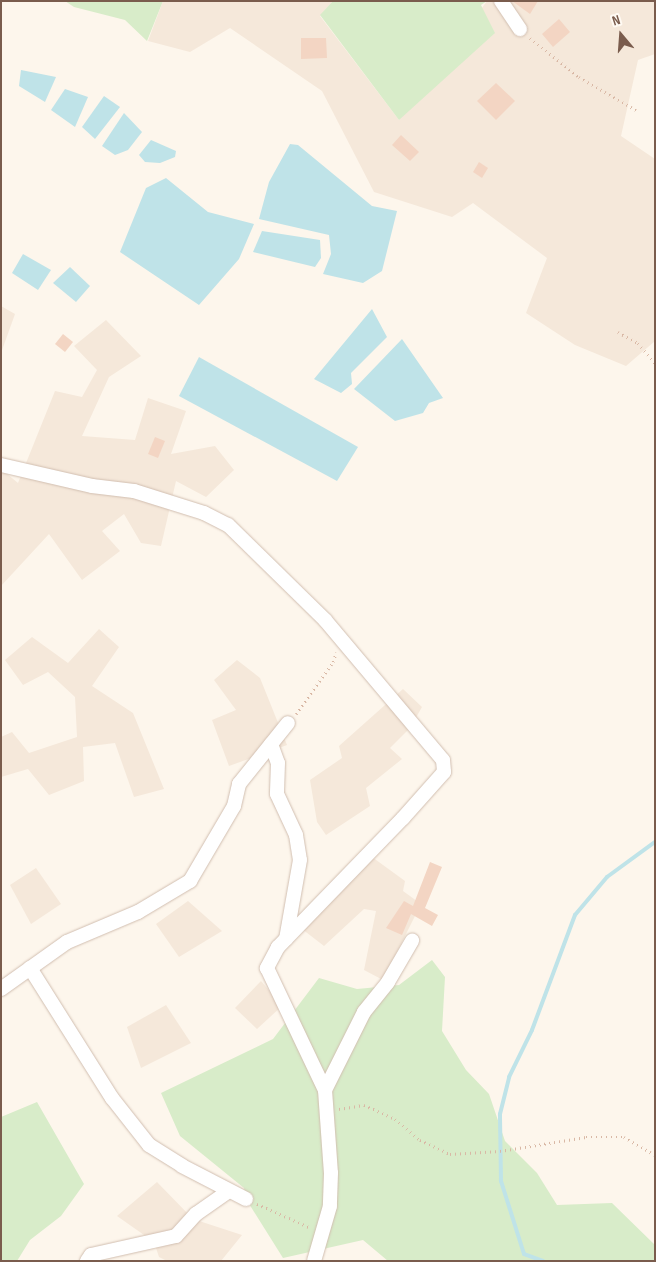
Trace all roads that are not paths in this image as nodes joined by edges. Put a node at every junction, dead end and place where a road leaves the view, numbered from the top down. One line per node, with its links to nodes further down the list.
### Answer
1 (501, 1): 2 (street)
2 (520, 30)
3 (1, 466): 6 (street)
4 (288, 723): 5 (street)
5 (271, 744): 6 (street); 8 (street)
6 (286, 939): 10 (street)
7 (412, 941): 10 (street)
8 (30, 968): 9 (street); 11 (street)
9 (1, 988)
10 (325, 1090): 14 (street)
11 (229, 1191): 12 (street); 13 (street)
12 (246, 1199)
13 (87, 1261)
14 (314, 1261)

